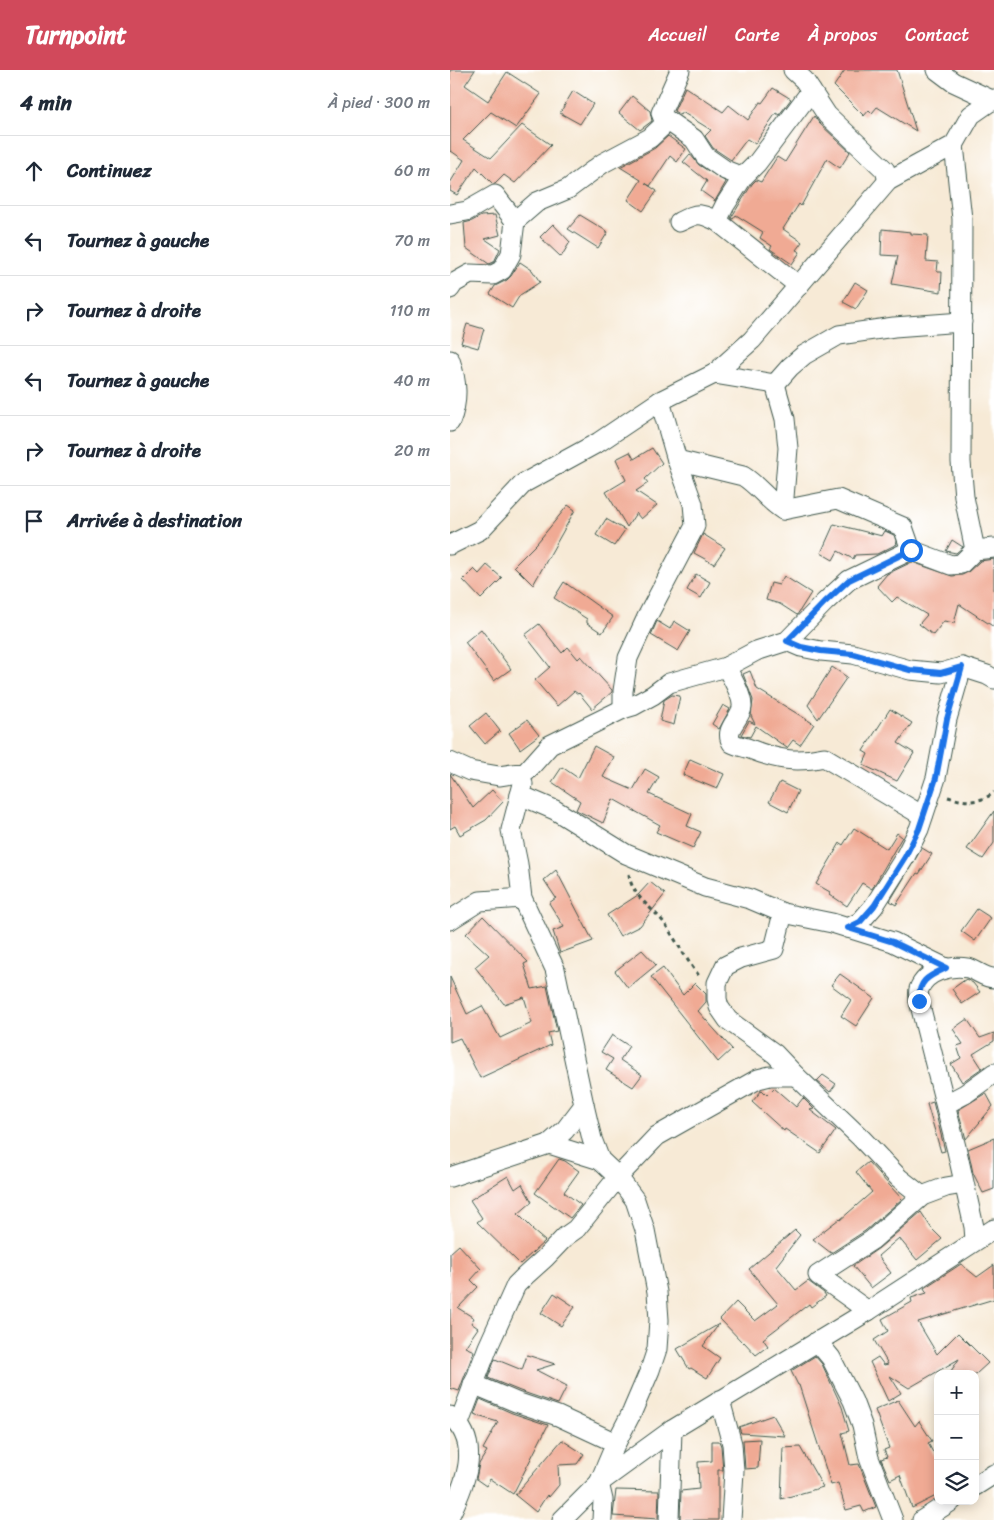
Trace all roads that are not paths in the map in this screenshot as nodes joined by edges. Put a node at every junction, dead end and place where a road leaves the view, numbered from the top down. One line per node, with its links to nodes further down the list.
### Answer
1 (680, 70): 6 (street)
2 (793, 70): 4 (street)
3 (937, 70): 5 (street)
4 (811, 91): 8 (street); 9 (street)
5 (994, 100): 7 (street)
6 (668, 121): 8 (street); 11 (street)
7 (954, 145): 9 (street); 16 (street)
8 (743, 177): 12 (street)
9 (888, 181): 14 (street)
10 (450, 214): 11 (street)
11 (515, 221): 15 (street)
12 (717, 221): 13 (street); 14 (street)
13 (679, 222)
14 (799, 286): 18 (street)
15 (450, 289)
16 (962, 322): 19 (street); 27 (street)
17 (450, 360): 21 (street)
18 (714, 374): 19 (street); 20 (street)
19 (775, 384): 23 (street)
20 (660, 401): 22 (street); 24 (street)
21 (450, 422)
22 (677, 460): 23 (street); 32 (street)
23 (784, 510): 26 (street)
24 (450, 544)
25 (994, 548): 27 (street)
26 (911, 550): 27 (street); 28 (street)
27 (975, 550)
28 (787, 641): 29 (street); 30 (street)
29 (726, 667): 32 (street); 36 (street)
30 (962, 667): 31 (street); 36 (street)
31 (994, 680)
32 (623, 709): 34 (street)
33 (450, 762): 34 (street)
34 (526, 772): 35 (street)
35 (520, 795): 37 (street); 38 (street)
36 (926, 808): 40 (street)
37 (522, 898): 39 (street); 48 (street)
38 (783, 913): 40 (street); 43 (street)
39 (450, 920)
40 (848, 928): 41 (street)
41 (946, 968): 42 (street); 47 (street)
42 (994, 978)
43 (775, 1054): 45 (street); 46 (street)
44 (994, 1073): 47 (street)
45 (796, 1076): 46 (street); 54 (street)
46 (758, 1079): 52 (street)
47 (946, 1104): 53 (street)
48 (584, 1105): 49 (street); 50 (street)
49 (549, 1144): 50 (street); 51 (street)
50 (600, 1160): 52 (street)
51 (450, 1177)
52 (618, 1177): 59 (street); 63 (street)
53 (964, 1184): 54 (street); 56 (street)
54 (922, 1196): 57 (street)
55 (994, 1229): 56 (street)
56 (974, 1240): 57 (street)
57 (868, 1311): 58 (street)
58 (817, 1341): 60 (street); 73 (street)
59 (474, 1384): 61 (street); 63 (street)
60 (720, 1400): 62 (street); 72 (street)
61 (454, 1419): 68 (street)
62 (672, 1430): 65 (street); 71 (street)
63 (616, 1443): 65 (street)
64 (994, 1474): 66 (street)
65 (599, 1483): 69 (street); 70 (street)
66 (979, 1483)
67 (946, 1505): 74 (street)
68 (450, 1515)
69 (562, 1520)
70 (602, 1520)
71 (669, 1520)
72 (731, 1520)
73 (893, 1520)
74 (922, 1520)

